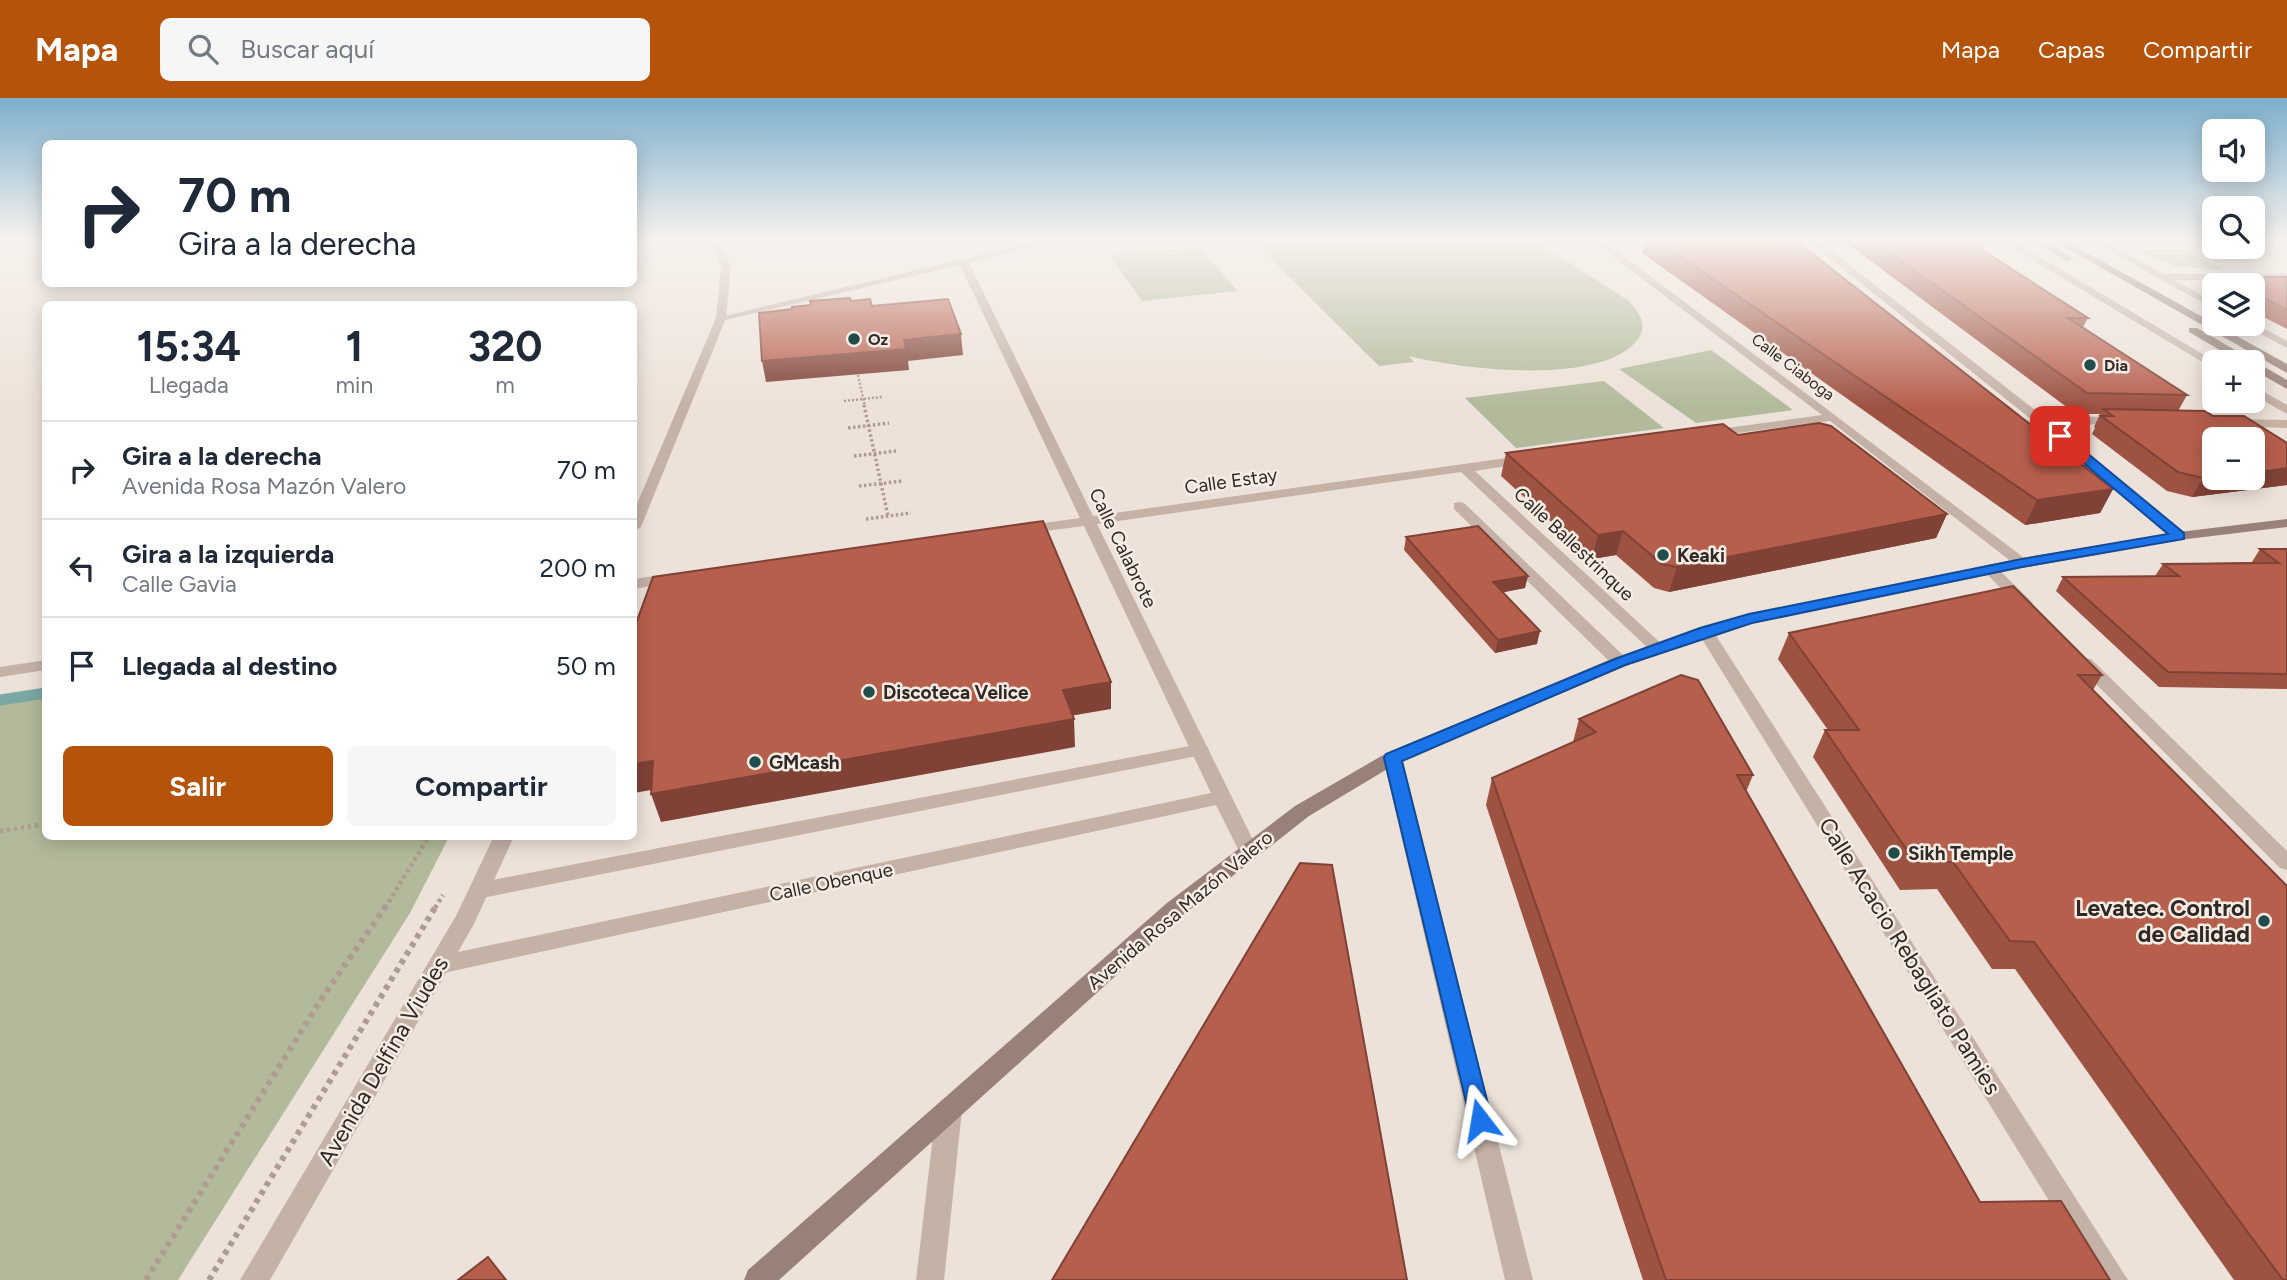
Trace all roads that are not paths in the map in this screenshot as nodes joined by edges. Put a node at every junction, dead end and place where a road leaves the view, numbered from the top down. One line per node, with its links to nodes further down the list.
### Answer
1 (723, 296): 9 (street)
2 (815, 296): 9 (street)
3 (979, 296): 29 (street, Calle Calabrote)
4 (1671, 296): 19 (street, Calle Ciaboga)
5 (1883, 296): 20 (street)
6 (2098, 296): 13 (street)
7 (2134, 296): 12 (main road)
8 (2157, 296): 14 (main road)
9 (721, 318): 28 (street)
10 (2265, 333): 11 (street)
11 (2287, 345)
12 (2228, 350)
13 (2202, 359)
14 (2287, 369)
15 (2265, 372): 16 (main road)
16 (2287, 384)
17 (2265, 397): 18 (street)
18 (2287, 410)
19 (1833, 416): 24 (street); 33 (street, Calle Ciaboga)
20 (2040, 420): 21 (street); 32 (street)
21 (2136, 421)
22 (2218, 423): 23 (street)
23 (2287, 424)
24 (1696, 436)
25 (1546, 457): 26 (street, Calle Estay)
26 (1464, 468): 29 (street, Calle Estay); 39 (street, Calle Ballestrinque)
27 (1459, 506): 41 (street)
28 (637, 520)
29 (1088, 521): 31 (street, Calle Estay); 44 (street, Calle Calabrote)
30 (2287, 523): 32 (main road, Avenida Rosa Mazón Valero)
31 (1006, 532)
32 (2179, 536): 33 (main road, Avenida Rosa Mazón Valero)
33 (2022, 563): 34 (main road, Avenida Rosa Mazón Valero)
34 (1990, 569): 37 (street); 38 (main road, Avenida Rosa Mazón Valero)
35 (689, 577): 36 (street)
36 (637, 584)
37 (2042, 621)
38 (1705, 631): 39 (main road, Avenida Rosa Mazón Valero); 57 (street, Calle Acacio Rebagliato Pamies)
39 (1658, 648): 41 (main road, Avenida Rosa Mazón Valero)
40 (2072, 650): 49 (street)
41 (1620, 662): 45 (main road, Avenida Rosa Mazón Valero)
42 (42, 666): 43 (street)
43 (0, 671)
44 (1200, 750): 46 (street, Calle Calabrote); 50 (street)
45 (1392, 758): 48 (main road, Avenida Rosa Mazón Valero); 56 (street)
46 (1222, 797): 48 (street, Calle Calabrote); 51 (street, Calle Obenque)
47 (502, 840): 50 (street, Avenida Delfina Viudes)
48 (1248, 850): 52 (main road, Avenida Rosa Mazón Valero)
49 (2287, 863)
50 (482, 890): 51 (street, Avenida Delfina Viudes)
51 (439, 965): 53 (street, Avenida Delfina Viudes)
52 (949, 1110): 54 (main road, Avenida Rosa Mazón Valero); 55 (street)
53 (254, 1280)
54 (758, 1280)
55 (930, 1280)
56 (1519, 1280)
57 (2114, 1280)

